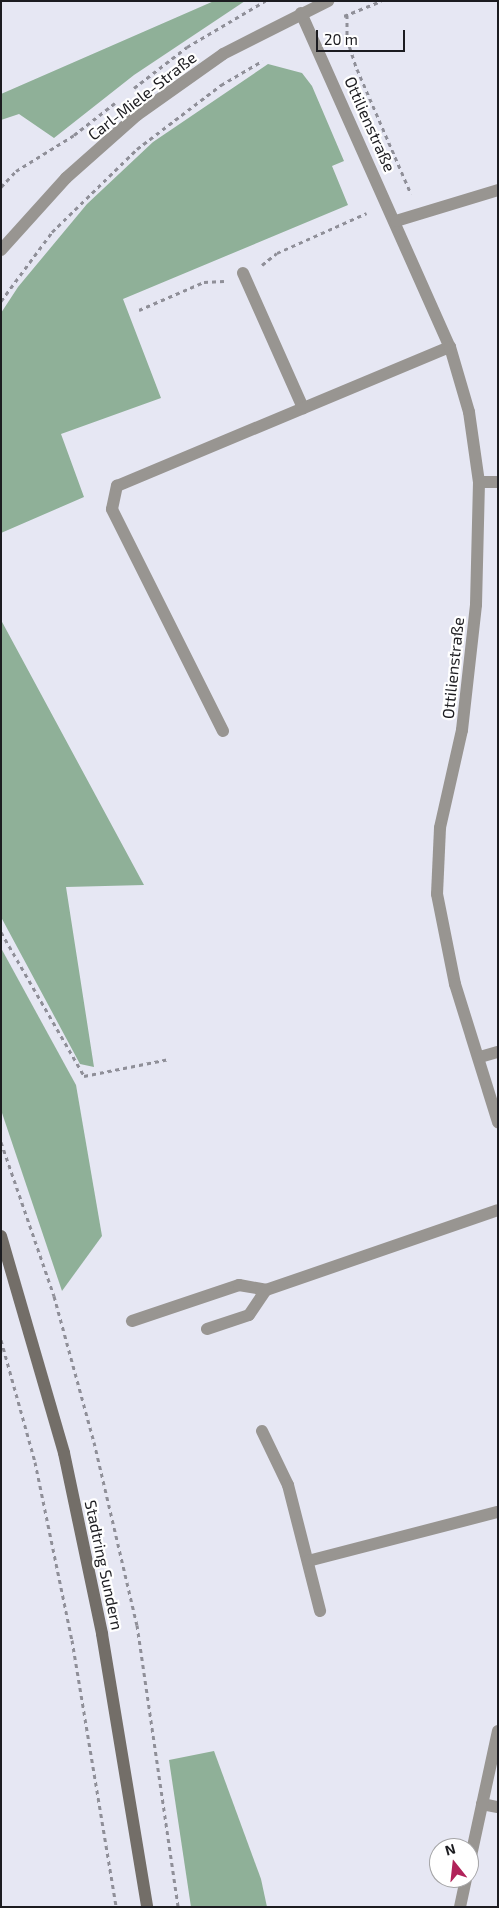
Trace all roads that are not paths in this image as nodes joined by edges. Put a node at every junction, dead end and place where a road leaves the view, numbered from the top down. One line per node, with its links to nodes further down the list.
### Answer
1 (328, 1): 2 (street, Carl-Miele-Straße)
2 (301, 13): 4 (street, Ottilienstraße); 5 (street, Carl-Miele-Straße)
3 (498, 190): 4 (street)
4 (396, 221): 7 (street, Ottilienstraße)
5 (1, 250)
6 (243, 273): 8 (street)
7 (450, 347): 8 (street); 9 (street, Ottilienstraße)
8 (304, 408): 11 (street)
9 (479, 482): 10 (street); 13 (street, Ottilienstraße)
10 (498, 482)
11 (224, 731)
12 (498, 1052): 13 (street)
13 (480, 1057): 14 (street, Ottilienstraße)
14 (498, 1122)
15 (498, 1210): 17 (street)
16 (1, 1236): 29 (main road, Stadtring Sundern)
17 (266, 1290): 18 (street); 19 (street)
18 (132, 1321)
19 (207, 1329)
20 (262, 1432): 22 (street)
21 (498, 1512): 22 (street)
22 (308, 1561): 23 (street)
23 (320, 1611)
24 (498, 1731): 25 (street)
25 (482, 1804): 26 (street); 27 (street)
26 (498, 1807)
27 (475, 1838)
28 (464, 1888): 30 (street)
29 (147, 1907)
30 (460, 1907)

